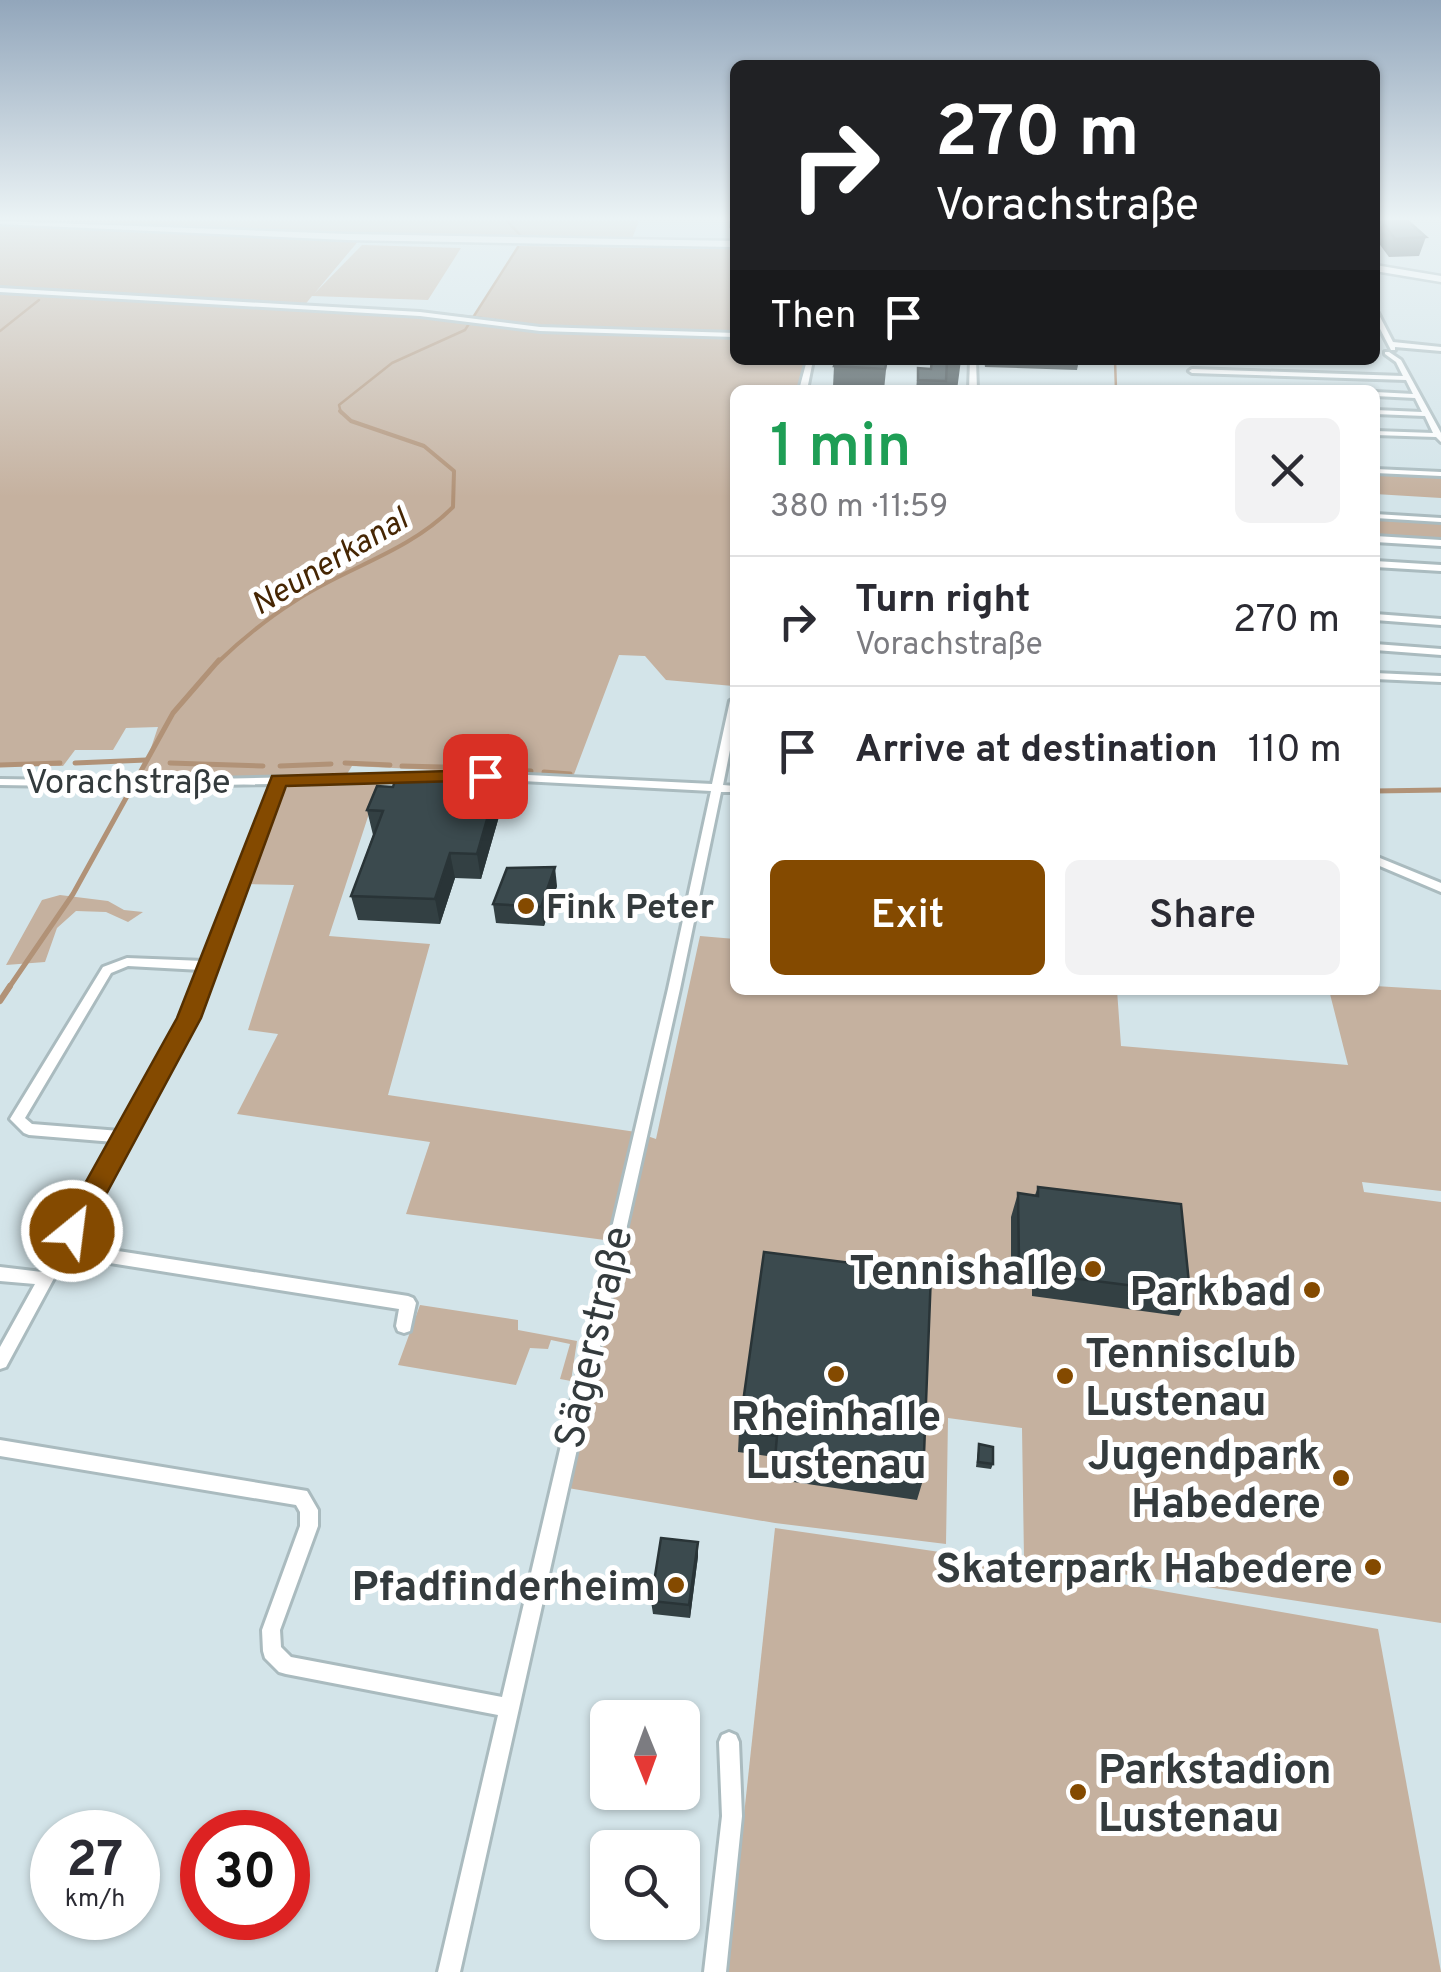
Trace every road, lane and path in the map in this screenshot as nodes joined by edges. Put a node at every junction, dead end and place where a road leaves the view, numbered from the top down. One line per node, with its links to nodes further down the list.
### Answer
1 (358, 313): 3 (street)
2 (1380, 325): 5 (street)
3 (730, 335)
4 (1380, 342): 5 (street)
5 (1389, 346): 6 (street); 7 (street); 9 (street)
6 (1441, 350)
7 (1380, 351)
8 (1192, 371): 9 (street)
9 (1408, 378): 11 (street)
10 (1380, 394): 11 (street)
11 (1418, 396): 13 (street)
12 (1380, 412): 13 (street)
13 (1427, 414): 15 (street)
14 (1380, 433): 15 (street)
15 (1440, 438)
16 (1380, 471): 17 (street)
17 (1441, 474)
18 (1380, 516): 19 (street)
19 (1441, 520)
20 (1380, 539): 21 (street)
21 (1441, 542)
22 (1380, 564): 23 (street)
23 (1441, 568)
24 (1380, 617): 25 (street)
25 (1441, 622)
26 (1380, 647): 27 (street)
27 (1441, 652)
28 (1380, 676): 29 (street)
29 (1441, 679)
30 (730, 750): 33 (street, Sägerstraße)
31 (279, 780): 32 (street, Vorachstraße); 33 (street, Vorachstraße); 36 (street)
32 (0, 782)
33 (726, 789): 44 (street, Sägerstraße)
34 (1380, 862): 35 (street)
35 (1441, 888)
36 (208, 966): 37 (street); 37 (street)
37 (124, 1137): 38 (street)
38 (63, 1249): 40 (street); 41 (street)
39 (0, 1274): 40 (street)
40 (46, 1279): 42 (street)
41 (404, 1326)
42 (0, 1362)
43 (0, 1448): 44 (street)
44 (508, 1708): 46 (street, Sägerstraße)
45 (729, 1742): 47 (street)
46 (449, 1972)
47 (715, 1972)

